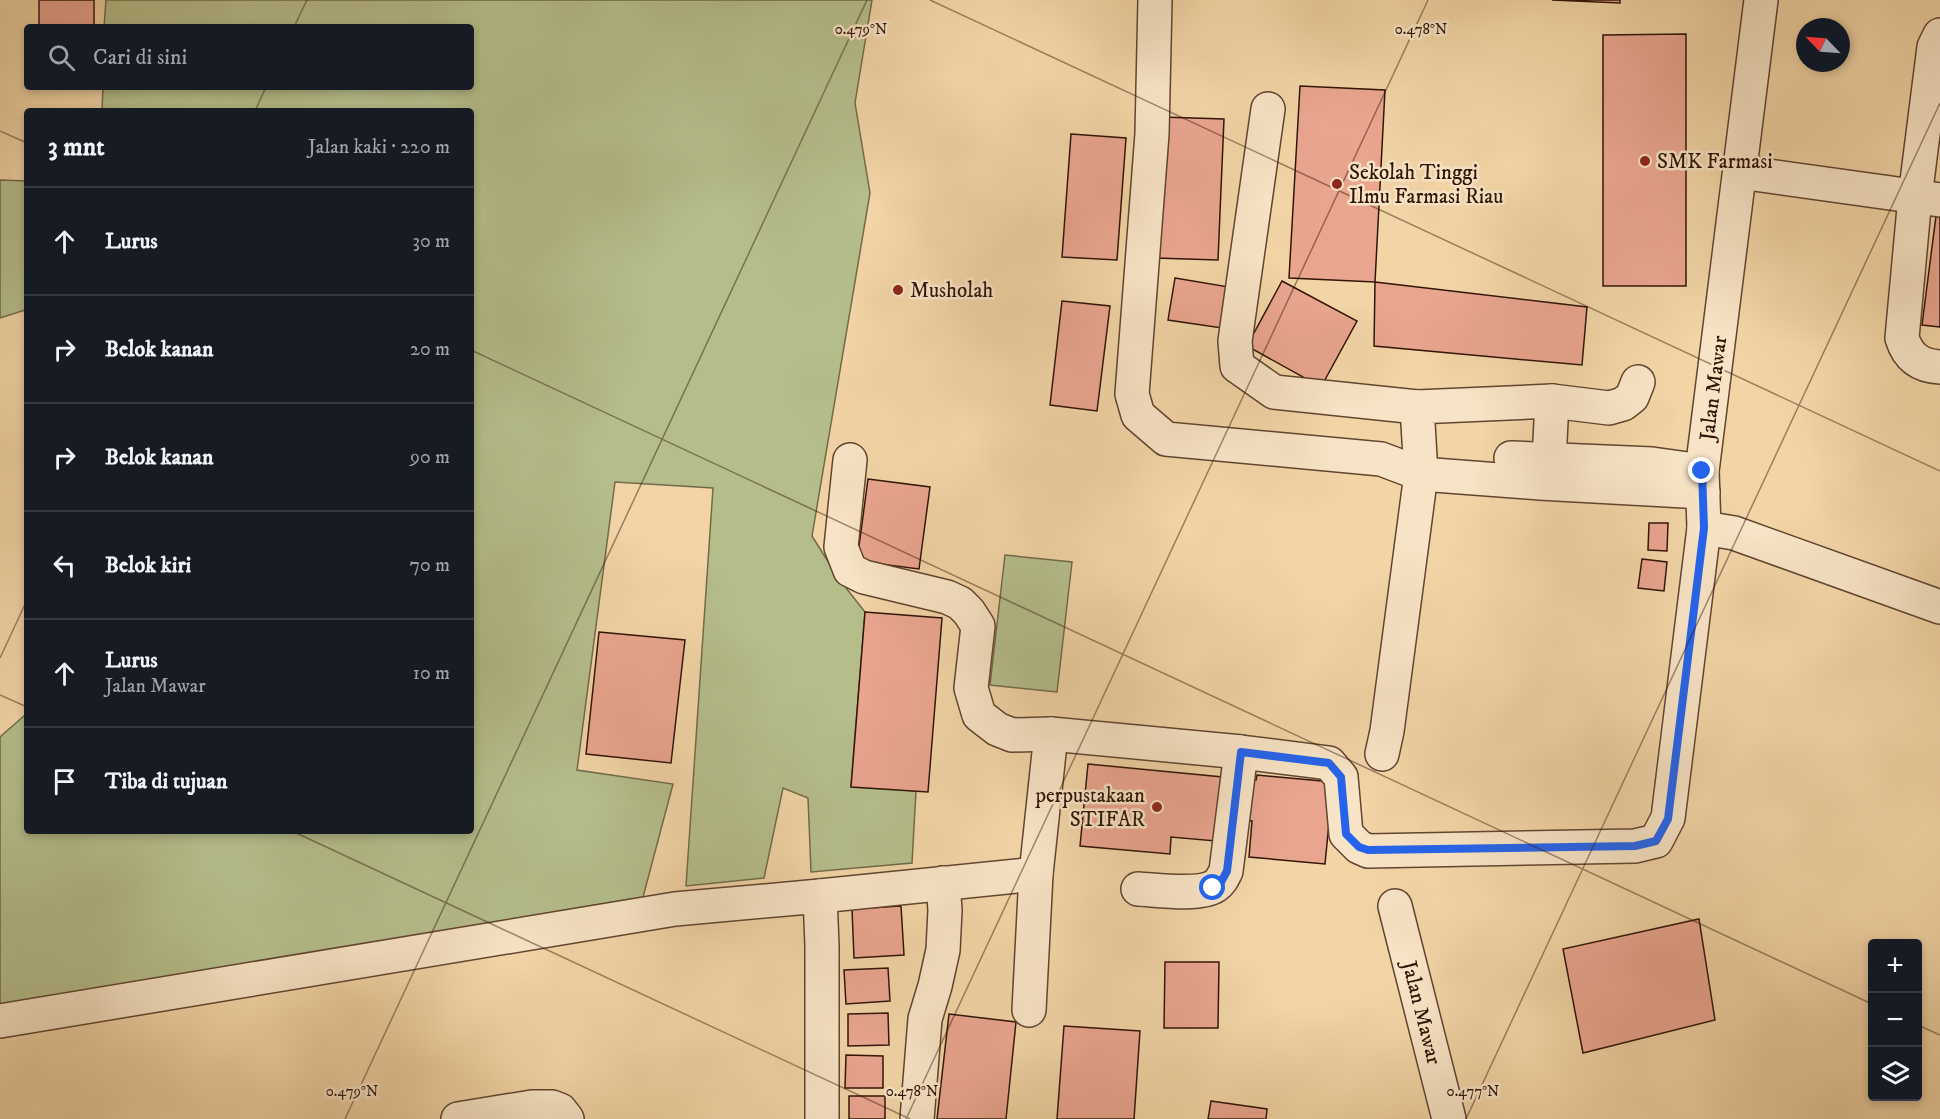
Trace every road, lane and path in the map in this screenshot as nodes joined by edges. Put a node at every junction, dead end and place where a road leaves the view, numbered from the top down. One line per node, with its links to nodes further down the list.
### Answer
1 (1155, 0): 13 (street)
2 (1761, 0): 5 (street, Jalan Mawar)
3 (1940, 35): 6 (street)
4 (1268, 109): 10 (street)
5 (1740, 172): 6 (street); 14 (street, Jalan Mawar)
6 (1927, 199): 7 (street)
7 (1940, 367)
8 (1638, 382): 9 (street)
9 (1552, 401): 10 (street); 12 (street)
10 (1417, 407): 13 (street)
11 (850, 460): 17 (street)
12 (1549, 460): 13 (street); 14 (street)
13 (1420, 463): 14 (street); 19 (street)
14 (1702, 482): 15 (street, Jalan Mawar)
15 (1704, 528): 16 (street); 18 (street, Jalan Mawar)
16 (1940, 606)
17 (1051, 734): 18 (street); 20 (street)
18 (1241, 752): 22 (street)
19 (1382, 754)
20 (1036, 874): 21 (street); 25 (street)
21 (943, 883): 23 (street); 30 (street)
22 (1138, 890)
23 (820, 897): 26 (street); 29 (street)
24 (1395, 906): 31 (street, Jalan Mawar)
25 (1029, 1010)
26 (0, 1021)
27 (458, 1119): 28 (street)
28 (567, 1119)
29 (822, 1119)
30 (917, 1119)
31 (1449, 1119)

